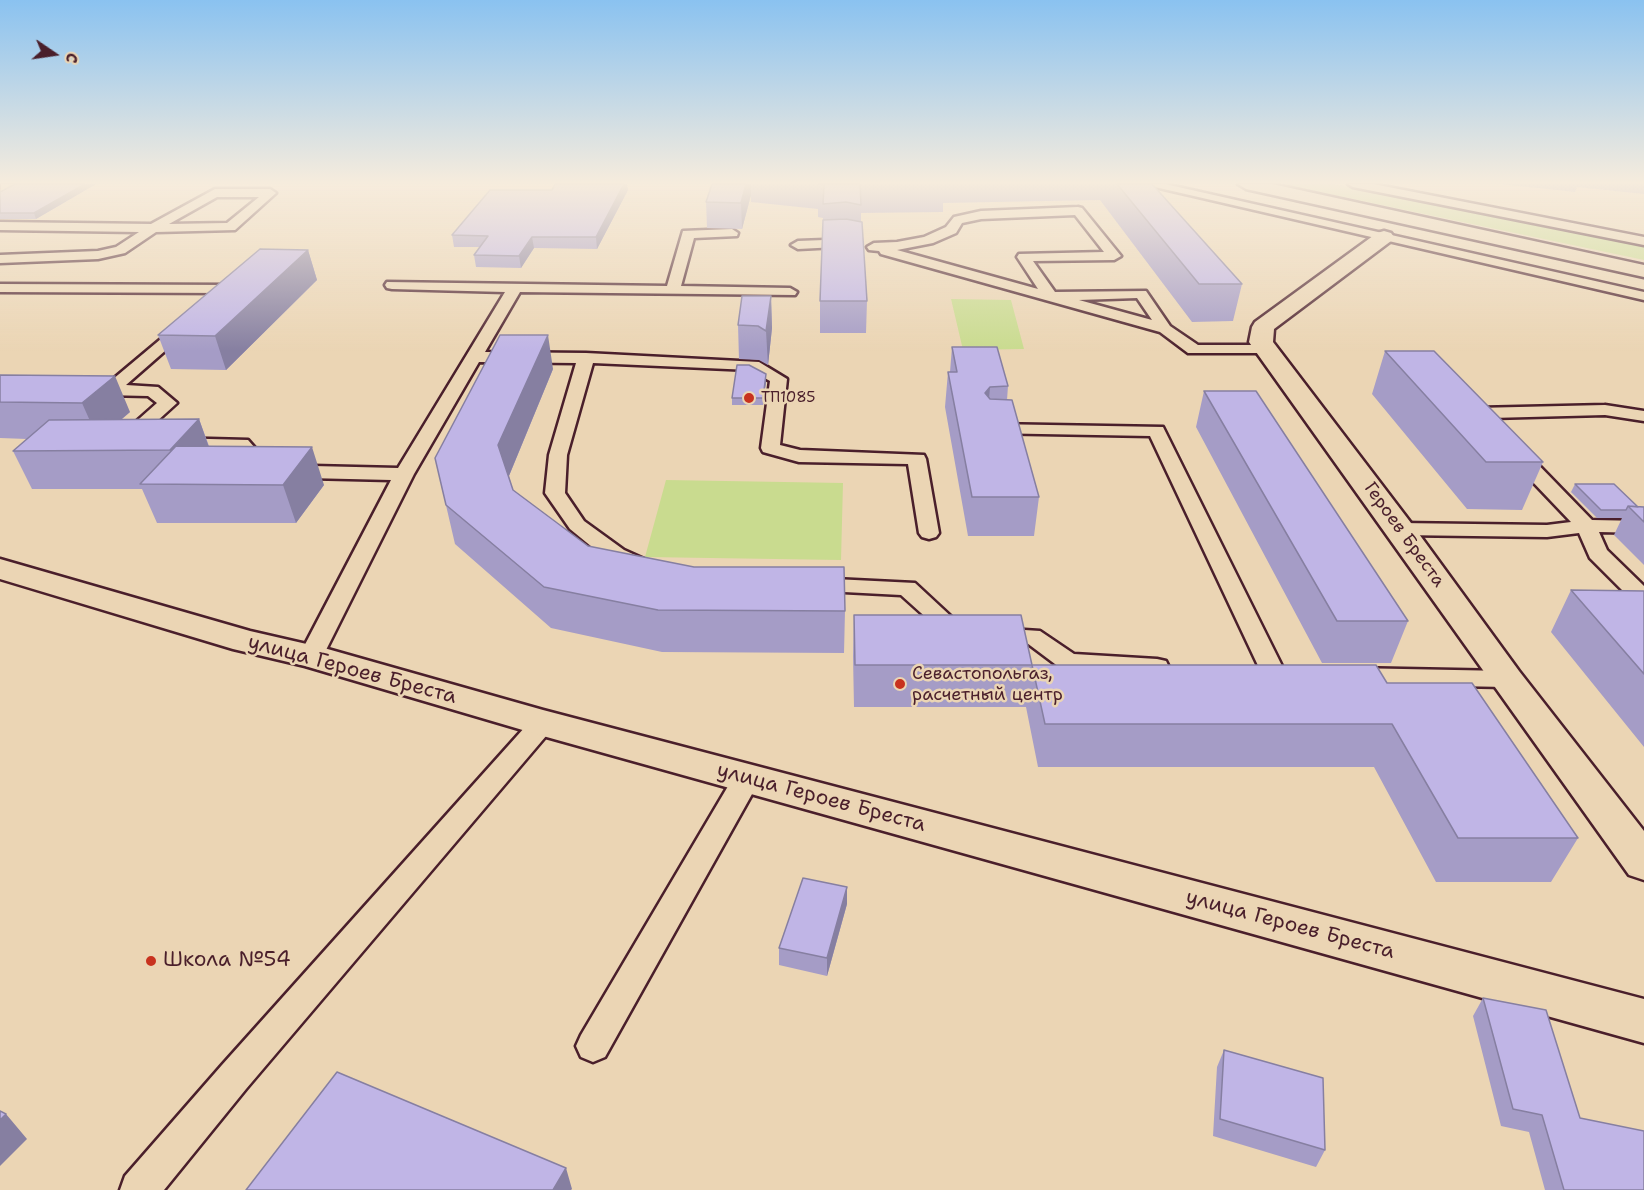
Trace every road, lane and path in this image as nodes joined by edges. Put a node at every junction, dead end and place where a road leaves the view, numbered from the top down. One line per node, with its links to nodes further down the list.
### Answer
1 (136, 240): 10 (lane)
2 (687, 240): 15 (lane)
3 (929, 240): 9 (lane)
4 (1101, 240): 18 (lane)
5 (1382, 240): 22 (street)
6 (1435, 240): 17 (lane)
7 (1458, 240): 11 (street)
8 (798, 245): 9 (lane)
9 (874, 247): 18 (lane)
10 (0, 259)
11 (1644, 271)
12 (392, 285): 14 (lane)
13 (0, 288): 19 (lane)
14 (515, 288): 15 (lane); 23 (lane)
15 (673, 290): 16 (lane)
16 (790, 292)
17 (1644, 296)
18 (1051, 297): 21 (lane); 21 (lane)
19 (213, 303)
20 (195, 318): 26 (lane)
21 (1165, 329): 22 (lane)
22 (1267, 350): 32 (street, Героев Бреста)
23 (475, 357): 24 (lane); 29 (lane)
24 (586, 358): 33 (lane); 35 (lane)
25 (88, 390): 26 (lane)
26 (110, 390): 29 (lane)
27 (1644, 416): 30 (lane)
28 (993, 429): 41 (lane)
29 (404, 474): 38 (lane)
30 (1586, 526): 31 (lane); 32 (lane); 37 (lane)
31 (1644, 527)
32 (1400, 529): 44 (street, Героев Бреста)
33 (929, 533)
34 (0, 569): 38 (street, улица Героев Бреста)
35 (659, 574)
36 (788, 585): 39 (lane)
37 (1644, 599)
38 (311, 656): 45 (street, улица Героев Бреста)
39 (1182, 668)
40 (1251, 673): 41 (lane)
41 (1274, 675): 42 (lane)
42 (1297, 675)
43 (1332, 676): 44 (lane)
44 (1506, 679): 47 (street, Героев Бреста)
45 (543, 723): 46 (street, улица Героев Бреста); 50 (lane)
46 (747, 778): 48 (street, улица Героев Бреста); 49 (lane)
47 (1644, 863)
48 (1644, 1021)
49 (593, 1046)
50 (139, 1190)

